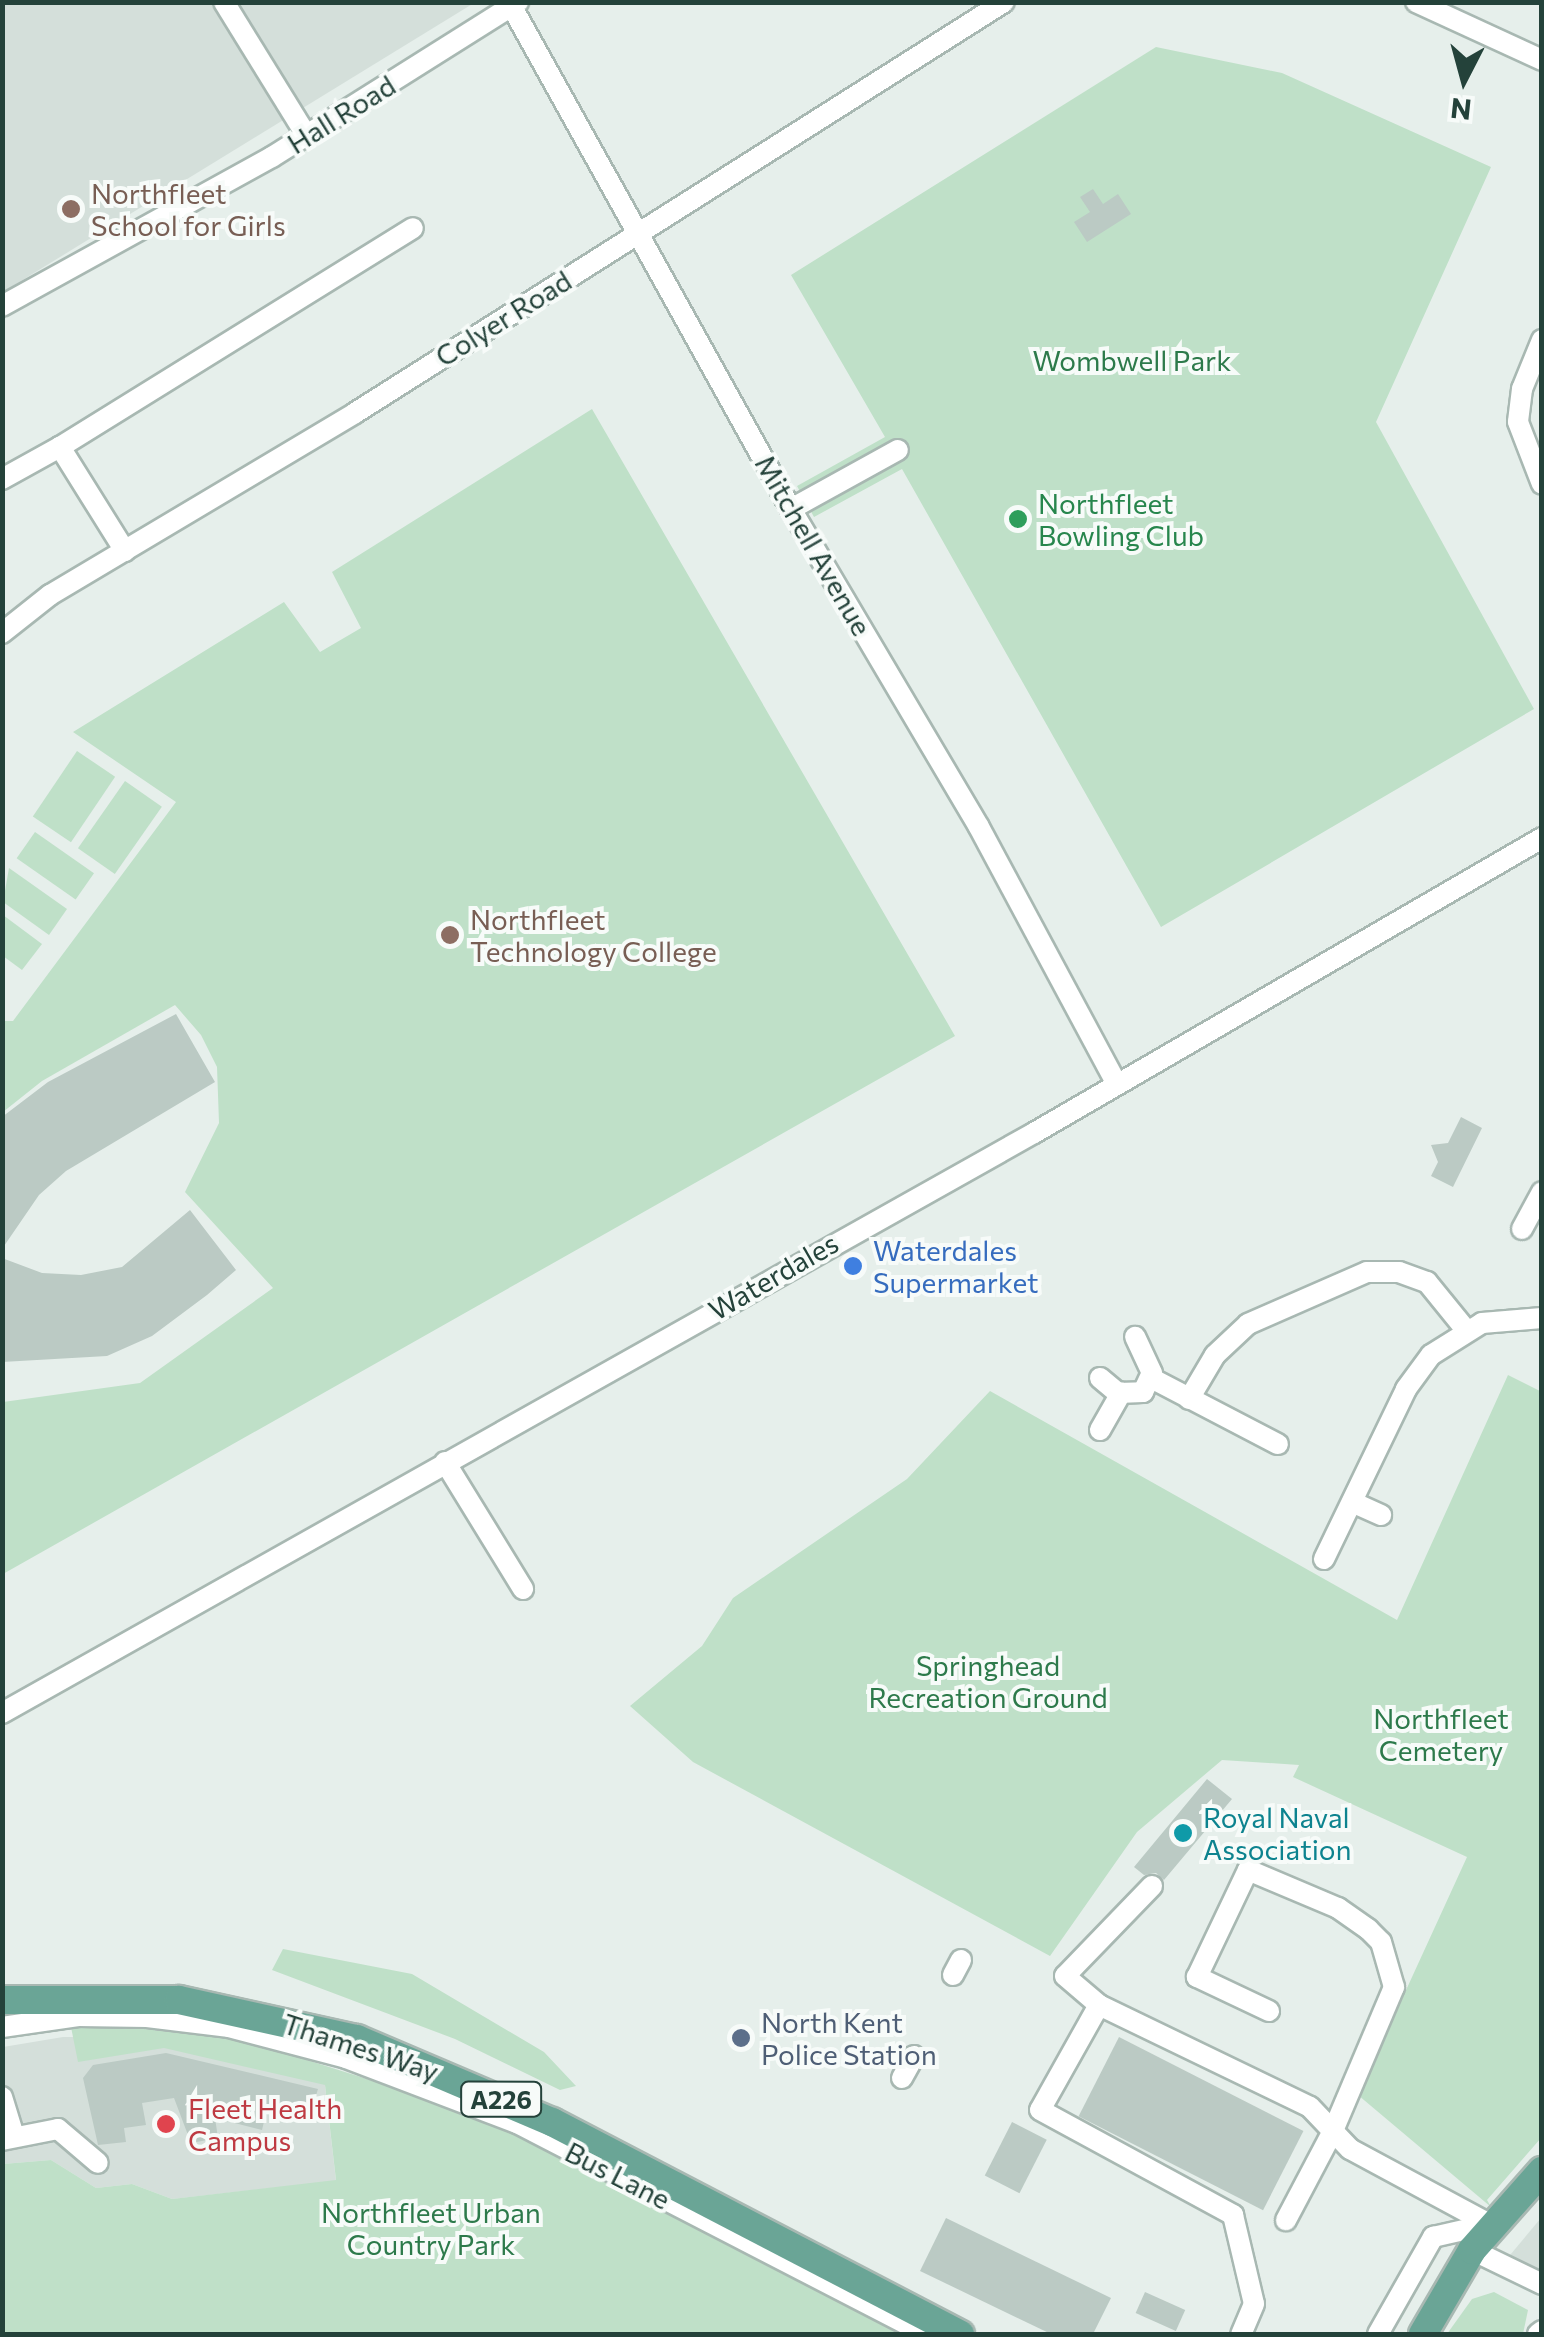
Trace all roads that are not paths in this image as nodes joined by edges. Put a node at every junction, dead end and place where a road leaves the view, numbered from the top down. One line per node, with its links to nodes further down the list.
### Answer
1 (224, 2): 6 (street)
2 (1004, 2): 8 (street, Colyer Road)
3 (1416, 2): 5 (street)
4 (515, 4): 6 (street, Hall Road); 8 (street, Mitchell Avenue)
5 (1542, 60)
6 (306, 136): 9 (street, Hall Road)
7 (413, 228): 11 (street)
8 (638, 232): 15 (street, Mitchell Avenue); 16 (street, Colyer Road)
9 (2, 306)
10 (1542, 340): 14 (street)
11 (60, 448): 13 (street); 16 (street)
12 (898, 450): 15 (street)
13 (2, 480)
14 (1542, 484)
15 (791, 509): 19 (street, Mitchell Avenue)
16 (125, 551): 17 (street, Colyer Road)
17 (2, 633)
18 (1542, 838): 19 (street, Waterdales)
19 (1116, 1082): 31 (street, Waterdales)
20 (1542, 1192): 21 (street)
21 (1522, 1229)
22 (1542, 1318): 23 (street)
23 (1466, 1330): 28 (street); 32 (street)
24 (1135, 1337): 26 (street)
25 (1100, 1378): 27 (street)
26 (1151, 1378): 27 (street); 28 (street)
27 (1121, 1393): 29 (street)
28 (1188, 1399): 30 (street)
29 (1100, 1430)
30 (1278, 1444)
31 (445, 1462): 35 (street); 36 (street, Waterdales)
32 (1352, 1502): 33 (street); 34 (street)
33 (1381, 1516)
34 (1324, 1559)
35 (524, 1590)
36 (2, 1713)
37 (1152, 1886): 39 (street)
38 (2, 2000): 54 (main road, Thames Way / A226)
39 (1099, 2005): 45 (street); 55 (street)
40 (1270, 2011): 45 (street)
41 (2, 2027): 53 (street, Bus Lane)
42 (914, 2056): 43 (street)
43 (902, 2078)
44 (2, 2097): 46 (street)
45 (1333, 2130): 49 (street); 50 (street)
46 (8, 2138): 47 (street)
47 (98, 2163)
48 (1542, 2171): 50 (main road)
49 (1286, 2220)
50 (1491, 2225): 51 (main road); 56 (street)
51 (1472, 2250): 52 (street); 57 (main road)
52 (1542, 2284)
53 (925, 2334)
54 (960, 2334)
55 (1241, 2334)
56 (1378, 2334)
57 (1423, 2334)

